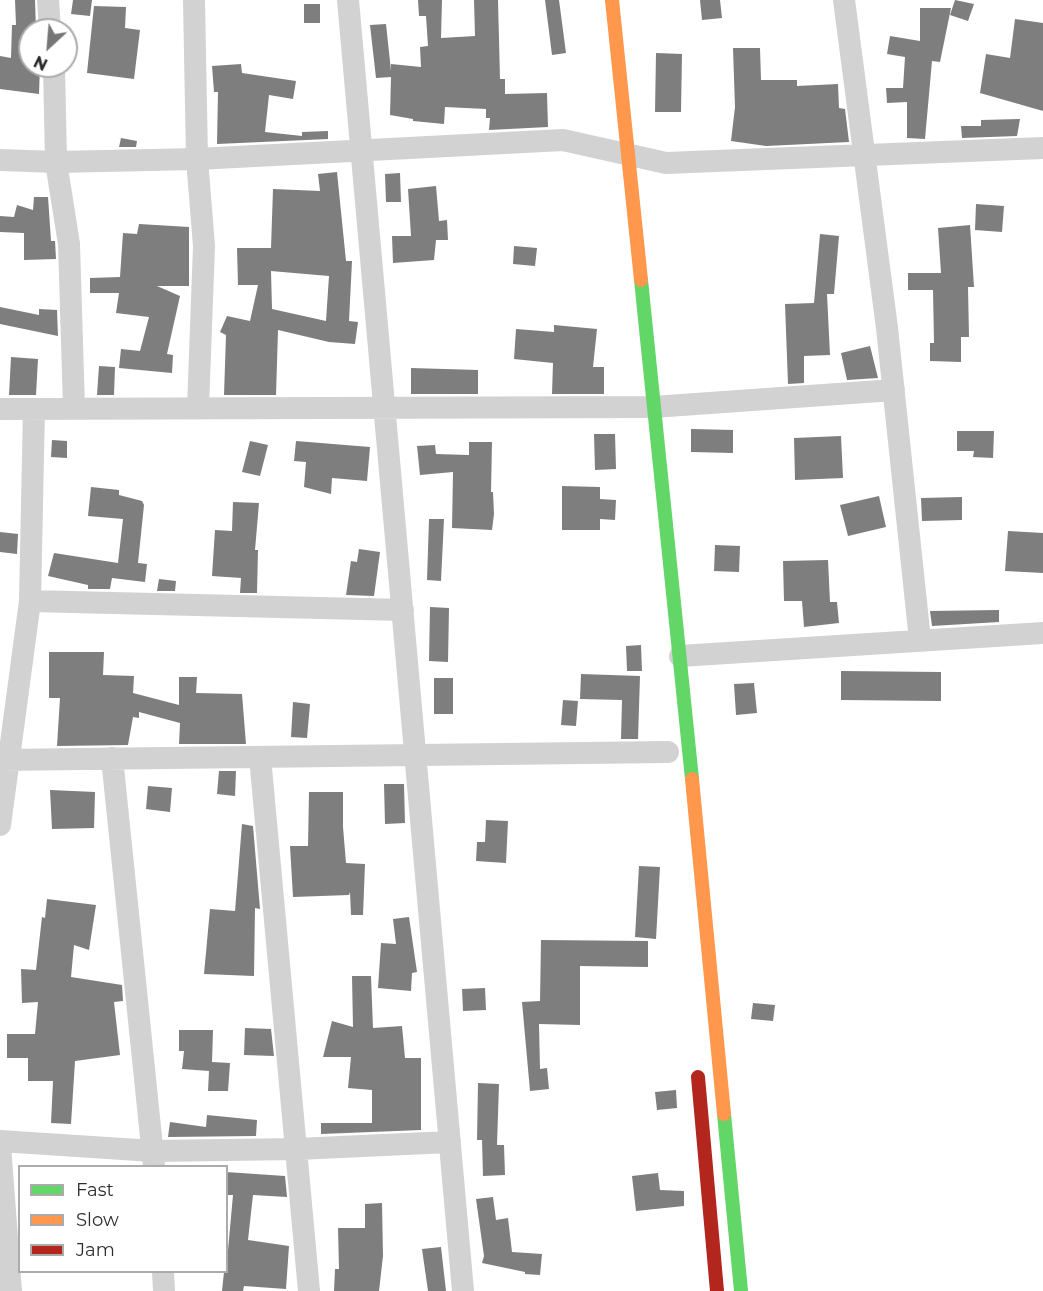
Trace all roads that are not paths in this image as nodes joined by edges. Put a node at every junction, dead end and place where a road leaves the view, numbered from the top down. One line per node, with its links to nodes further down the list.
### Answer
1 (48, 0): 6 (street)
2 (194, 0): 12 (street)
3 (348, 0): 9 (street)
4 (612, 0): 10 (main road)
5 (844, 0): 11 (street)
6 (49, 18)
7 (54, 78): 14 (street)
8 (1043, 148): 11 (street)
9 (362, 150): 10 (street); 12 (street); 16 (street)
10 (611, 151): 11 (street); 17 (main road)
11 (864, 155): 15 (street)
12 (197, 159): 14 (street); 19 (street)
13 (0, 160): 14 (street)
14 (56, 162): 18 (street)
15 (894, 390): 17 (street); 25 (street)
16 (385, 407): 17 (street); 19 (street); 23 (street)
17 (638, 407): 26 (main road)
18 (74, 408): 19 (street); 21 (street)
19 (198, 408)
20 (0, 409): 21 (street)
21 (34, 409): 22 (street)
22 (30, 601): 23 (street); 31 (street)
23 (403, 610): 28 (street)
24 (1043, 633): 25 (street)
25 (920, 640): 26 (street)
26 (680, 656): 44 (main road)
27 (668, 751): 28 (street)
28 (416, 755): 29 (street); 34 (street)
29 (260, 757): 30 (street); 36 (street)
30 (112, 758): 31 (street); 37 (street)
31 (4, 760): 32 (street)
32 (0, 825)
33 (697, 1068): 43 (main road)
34 (450, 1142): 36 (street); 42 (street)
35 (0, 1143): 37 (street); 39 (street)
36 (297, 1149): 37 (street); 41 (street)
37 (153, 1159)
38 (163, 1273): 40 (street)
39 (11, 1291)
40 (164, 1291)
41 (309, 1291)
42 (464, 1291)
43 (717, 1291)
44 (741, 1291)

